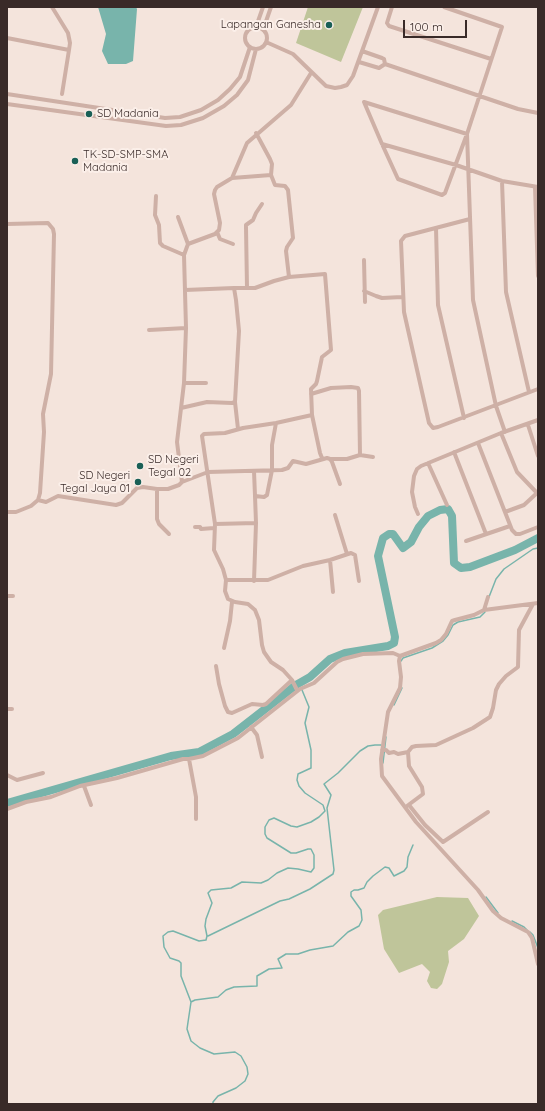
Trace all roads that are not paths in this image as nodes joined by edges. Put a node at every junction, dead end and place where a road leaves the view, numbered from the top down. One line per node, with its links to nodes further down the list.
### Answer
1 (52, 7): 13 (street)
2 (264, 7): 7 (street)
3 (271, 7): 8 (street)
4 (378, 7): 14 (street)
5 (392, 7): 15 (street)
6 (444, 7): 15 (street)
7 (256, 28): 8 (street); 11 (street)
8 (263, 30): 10 (street)
9 (7, 38): 13 (street)
10 (266, 42): 12 (street); 18 (street)
11 (250, 47): 12 (street); 23 (street)
12 (256, 49): 25 (street)
13 (69, 50): 20 (street)
14 (362, 52): 16 (street); 17 (street)
15 (491, 59): 21 (street)
16 (359, 62): 17 (street); 18 (street)
17 (385, 64): 21 (street)
18 (311, 73): 27 (street)
19 (7, 94): 23 (street)
20 (62, 94)
21 (479, 96): 26 (street); 28 (street)
22 (7, 104): 24 (street); 25 (street)
23 (74, 105): 25 (street)
24 (7, 110)
25 (72, 113)
26 (538, 113)
27 (256, 133): 32 (street); 33 (street)
28 (467, 134): 29 (street); 30 (street); 31 (street)
29 (382, 144): 30 (street); 30 (street)
30 (456, 165): 31 (street)
31 (468, 170): 34 (street); 39 (street)
32 (271, 175): 33 (street); 48 (street)
33 (232, 178): 42 (street)
34 (502, 181): 35 (street); 60 (street)
35 (536, 187): 47 (street)
36 (156, 196): 45 (street)
37 (262, 204): 50 (street)
38 (178, 217): 43 (street)
39 (470, 219): 41 (street); 63 (street)
40 (7, 224): 88 (street)
41 (436, 228): 53 (street); 66 (street)
42 (217, 232): 43 (street); 44 (street)
43 (188, 244): 45 (street)
44 (232, 244)
45 (184, 255): 51 (street)
46 (364, 260): 52 (street)
47 (538, 276)
48 (289, 277): 50 (street); 61 (street)
49 (234, 288): 50 (street); 51 (street); 62 (street)
50 (247, 288)
51 (185, 290): 55 (street)
52 (364, 291): 53 (street); 54 (street)
53 (402, 297): 66 (street)
54 (365, 302)
55 (186, 328): 56 (street); 57 (street)
56 (149, 330)
57 (184, 383): 58 (street); 64 (street)
58 (206, 383)
59 (538, 389): 60 (street)
60 (529, 392): 63 (street)
61 (311, 394): 65 (street); 74 (street)
62 (235, 402): 64 (street); 70 (street)
63 (496, 406): 66 (street); 71 (street)
64 (181, 408): 83 (street)
65 (312, 415): 68 (street); 77 (street)
66 (464, 418)
67 (538, 420): 69 (street)
68 (276, 424): 70 (street); 80 (street)
69 (528, 425): 71 (street); 75 (street)
70 (238, 429): 82 (street)
71 (503, 432): 72 (street); 86 (street)
72 (478, 443): 73 (street); 91 (street)
73 (454, 452): 79 (street); 100 (street)
74 (360, 455): 76 (street); 78 (street)
75 (538, 456)
76 (373, 457)
77 (322, 458): 78 (street); 80 (street)
78 (330, 459): 84 (street)
79 (428, 463): 89 (street); 92 (street)
80 (272, 470): 81 (street); 87 (street)
81 (254, 471): 82 (street); 87 (street)
82 (208, 472): 83 (street); 95 (street)
83 (182, 482): 85 (street)
84 (340, 484)
85 (157, 489): 88 (street); 99 (street)
86 (537, 493): 91 (street)
87 (255, 496): 94 (street)
88 (38, 500): 90 (street)
89 (447, 505)
90 (7, 512)
91 (505, 512): 96 (street)
92 (418, 514)
93 (335, 515): 102 (street)
94 (256, 523): 95 (street); 105 (street)
95 (215, 526): 97 (street); 104 (street)
96 (510, 526): 98 (street); 100 (street)
97 (195, 527)
98 (538, 527)
99 (169, 534)
100 (486, 534): 101 (street)
101 (466, 541)
102 (347, 554): 103 (street); 106 (street)
103 (330, 560): 105 (street); 107 (street)
104 (226, 580): 105 (street); 111 (street)
105 (254, 581)
106 (359, 581)
107 (332, 592)
108 (7, 596): 109 (street)
109 (13, 596)
110 (488, 597): 114 (street)
111 (232, 602): 115 (street); 118 (street)
112 (538, 603): 113 (street)
113 (533, 604): 114 (street); 124 (street)
114 (485, 610): 116 (street)
115 (224, 648)
116 (400, 656): 119 (street); 123 (street)
117 (216, 666): 118 (street)
118 (292, 680): 119 (street)
119 (298, 690): 122 (street)
120 (7, 709): 121 (street)
121 (12, 709)
122 (251, 727): 125 (street); 126 (street)
123 (384, 750): 124 (street); 131 (street)
124 (408, 752): 131 (street)
125 (262, 757)
126 (189, 759): 129 (street); 134 (street)
127 (43, 773): 128 (street)
128 (7, 774)
129 (84, 786): 130 (street); 132 (street)
130 (91, 805)
131 (407, 806): 133 (street); 135 (street)
132 (7, 809)
133 (488, 812)
134 (196, 819)
135 (538, 964)

